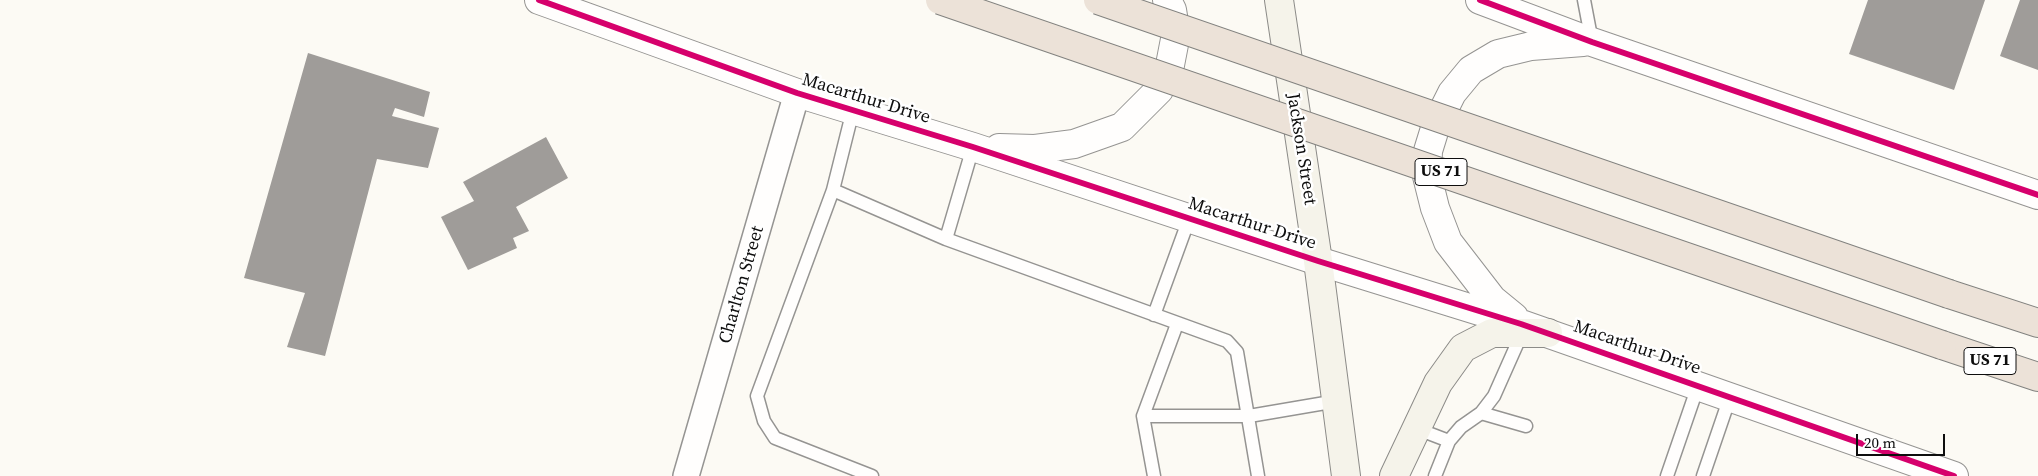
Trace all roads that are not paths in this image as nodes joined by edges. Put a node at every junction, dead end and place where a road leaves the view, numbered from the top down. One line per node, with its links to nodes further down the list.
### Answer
1 (539, 0): 9 (street, Macarthur Drive)
2 (940, 0): 21 (highway, US 71, bridge)
3 (1098, 0): 18 (highway, bridge)
4 (1167, 0): 11 (street)
5 (1279, 0): 16 (main road, Jackson Street)
6 (1480, 0): 8 (street)
7 (1584, 0): 8 (lane)
8 (1592, 42): 13 (street); 20 (street)
9 (797, 93): 10 (street, Macarthur Drive); 31 (street, Charlton Street)
10 (853, 110): 11 (street, Macarthur Drive); 12 (lane)
11 (973, 148): 14 (street, Macarthur Drive); 15 (lane)
12 (833, 190): 15 (lane); 32 (lane)
13 (2038, 195)
14 (1189, 219): 16 (street, Macarthur Drive); 17 (lane)
15 (946, 239): 17 (lane)
16 (1318, 261): 20 (street, Macarthur Drive); 24 (main road, Jackson Street)
17 (1154, 315): 19 (lane)
18 (2038, 323)
19 (1177, 324): 26 (lane); 27 (lane)
20 (1531, 330): 22 (street, Macarthur Drive); 25 (lane); 29 (main road)
21 (2038, 377)
22 (1698, 386): 23 (street, Macarthur Drive); 38 (lane)
23 (1730, 397): 39 (lane); 40 (street, Macarthur Drive)
24 (1336, 401): 27 (lane); 35 (main road, Jackson Street)
25 (1481, 413): 28 (lane); 30 (lane)
26 (1142, 416): 27 (lane); 33 (lane)
27 (1249, 416): 34 (lane)
28 (1526, 426)
29 (1415, 428): 30 (lane); 36 (main road)
30 (1448, 441): 37 (lane)
31 (691, 475)
32 (872, 476)
33 (1154, 476)
34 (1258, 476)
35 (1346, 476)
36 (1394, 476)
37 (1435, 476)
38 (1667, 476)
39 (1703, 476)
40 (1954, 476)

